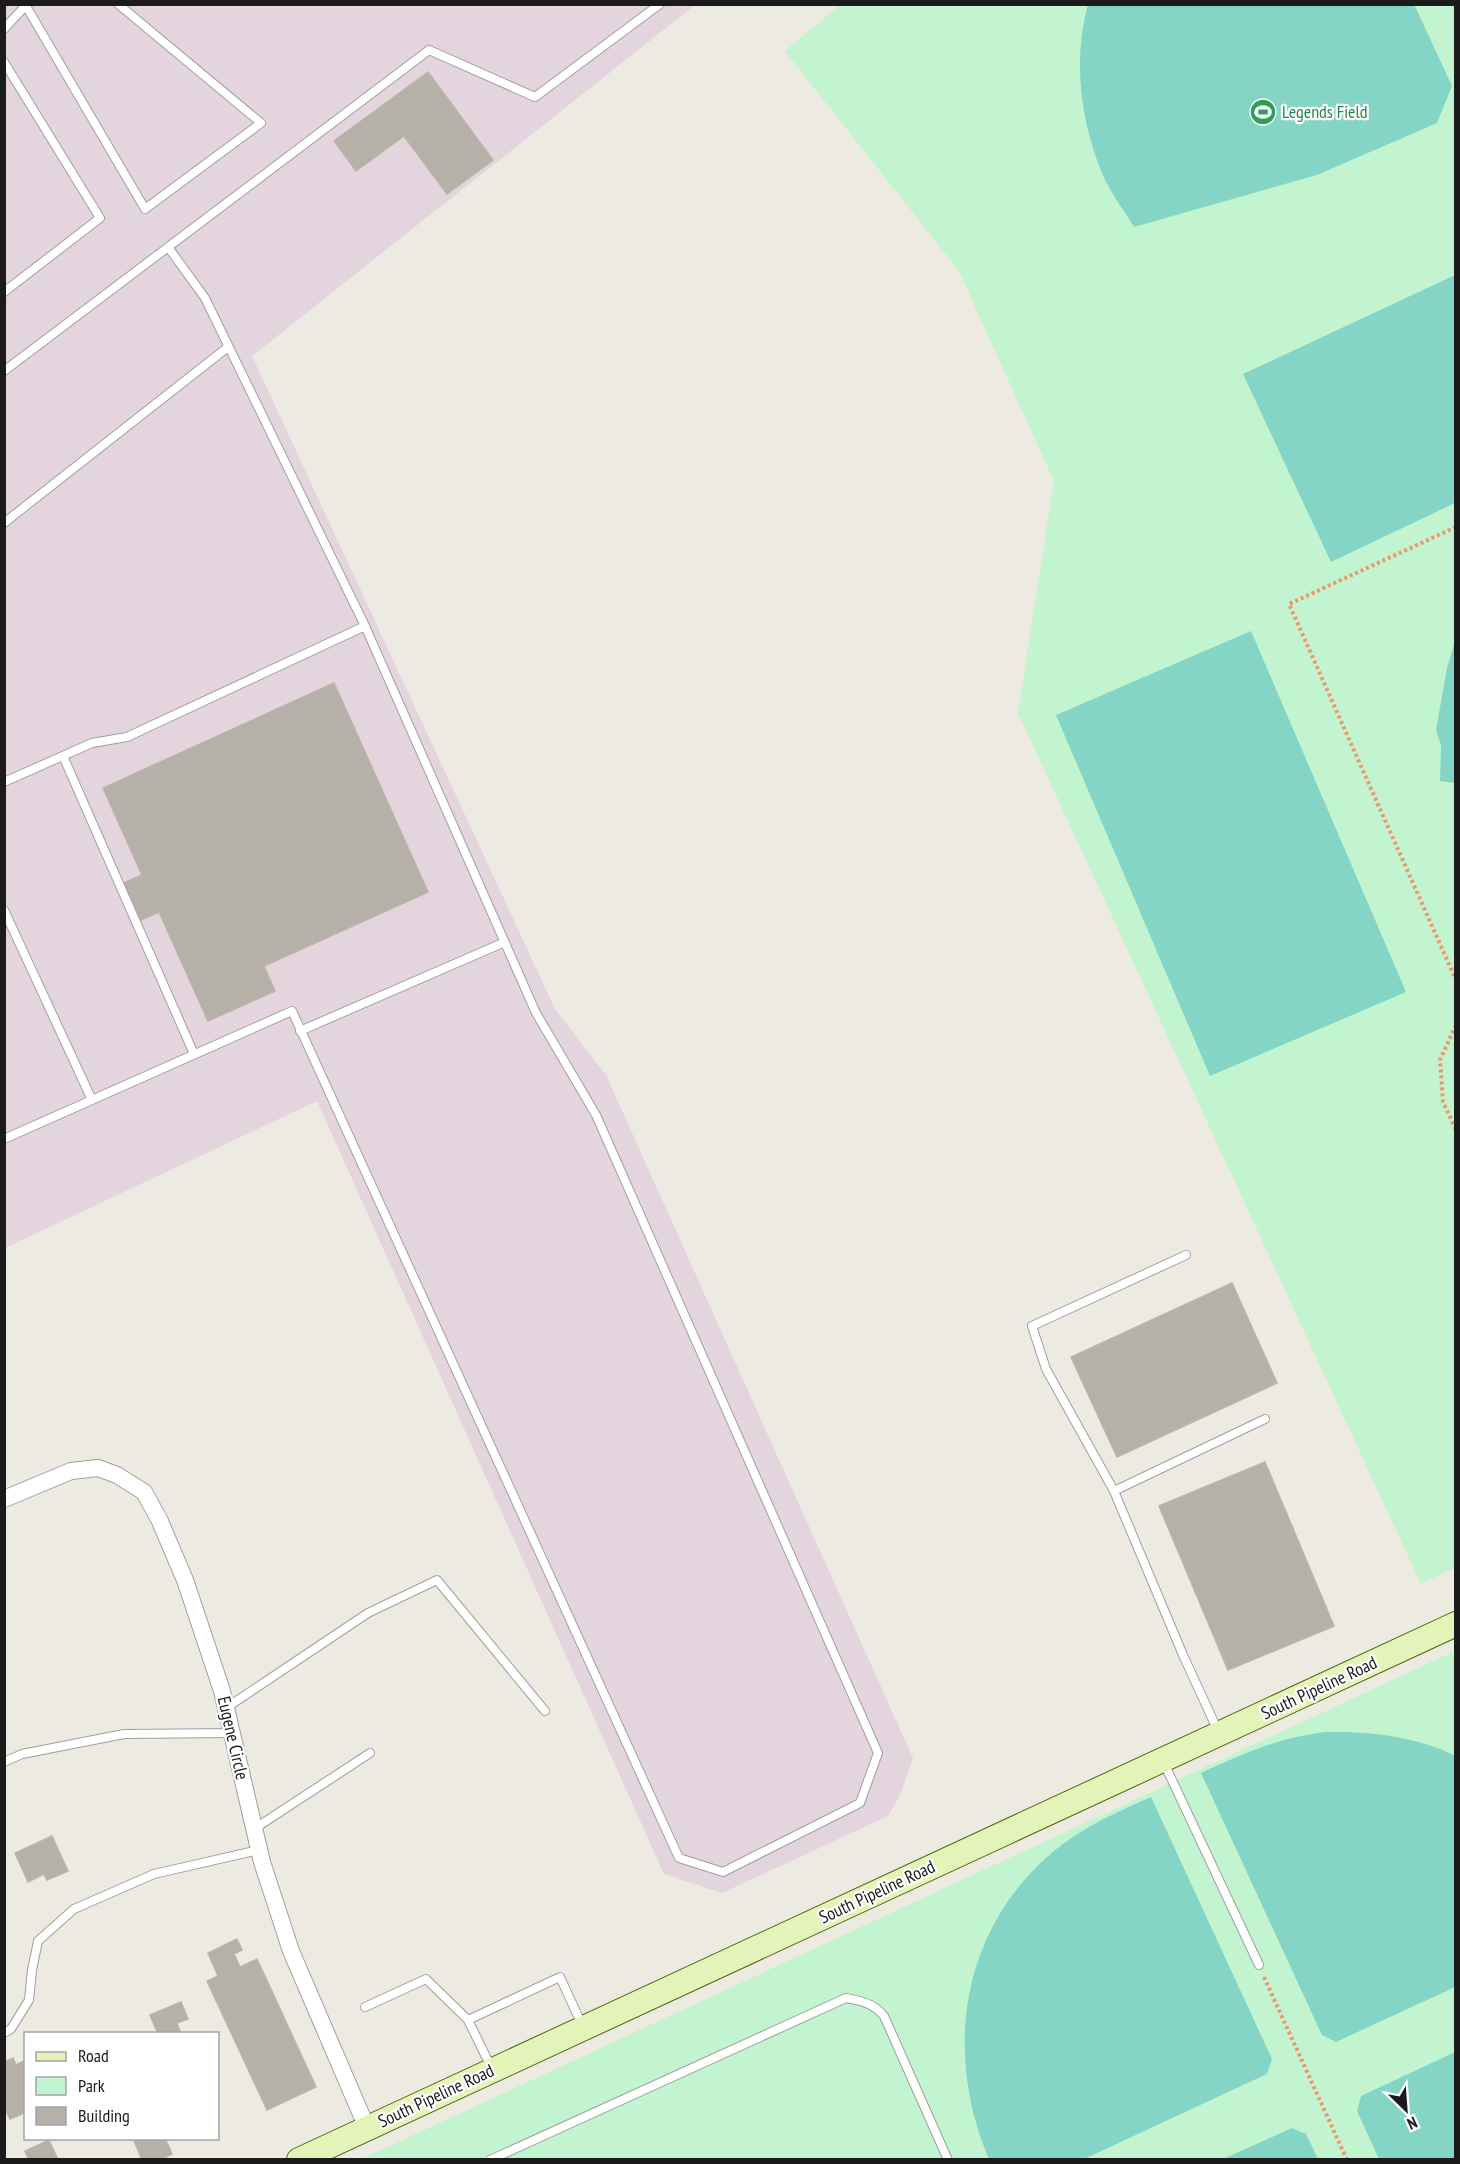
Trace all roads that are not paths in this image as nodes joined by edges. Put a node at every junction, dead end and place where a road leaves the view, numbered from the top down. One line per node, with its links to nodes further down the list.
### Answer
1 (118, 4): 3 (lane)
2 (660, 4): 6 (lane)
3 (26, 5): 4 (lane)
4 (4, 29)
5 (4, 62): 7 (lane)
6 (168, 247): 8 (lane); 9 (lane)
7 (4, 292)
8 (228, 346): 10 (lane); 11 (lane)
9 (4, 371)
10 (4, 523)
11 (365, 626): 12 (lane); 15 (lane)
12 (63, 756): 13 (lane); 17 (lane)
13 (4, 782)
14 (4, 910): 18 (lane)
15 (505, 942): 16 (lane); 16 (lane)
16 (300, 1031): 17 (lane)
17 (194, 1054): 18 (lane)
18 (92, 1100): 19 (lane)
19 (4, 1139)
20 (1186, 1255): 22 (lane)
21 (1265, 1419): 22 (lane)
22 (1114, 1491): 28 (lane)
23 (4, 1499): 25 (street, Eugene Circle)
24 (1455, 1624): 28 (street, South Pipeline Road)
25 (226, 1708): 26 (lane); 27 (street, Eugene Circle)
26 (545, 1711)
27 (232, 1732): 31 (lane); 32 (street, Eugene Circle)
28 (1220, 1734): 30 (street, South Pipeline Road)
29 (370, 1753): 32 (lane)
30 (1162, 1761): 34 (lane); 37 (street, South Pipeline Road)
31 (4, 1762)
32 (254, 1829): 33 (street, Eugene Circle)
33 (259, 1850): 38 (lane); 40 (street, Eugene Circle)
34 (1259, 1965)
35 (365, 2007): 36 (lane)
36 (468, 2020): 37 (lane); 39 (lane)
37 (584, 2028): 39 (street, South Pipeline Road)
38 (4, 2033)
39 (492, 2070): 40 (street, South Pipeline Road)
40 (367, 2128): 41 (street, South Pipeline Road)
41 (313, 2157)
42 (490, 2160): 43 (lane)
43 (948, 2160)

